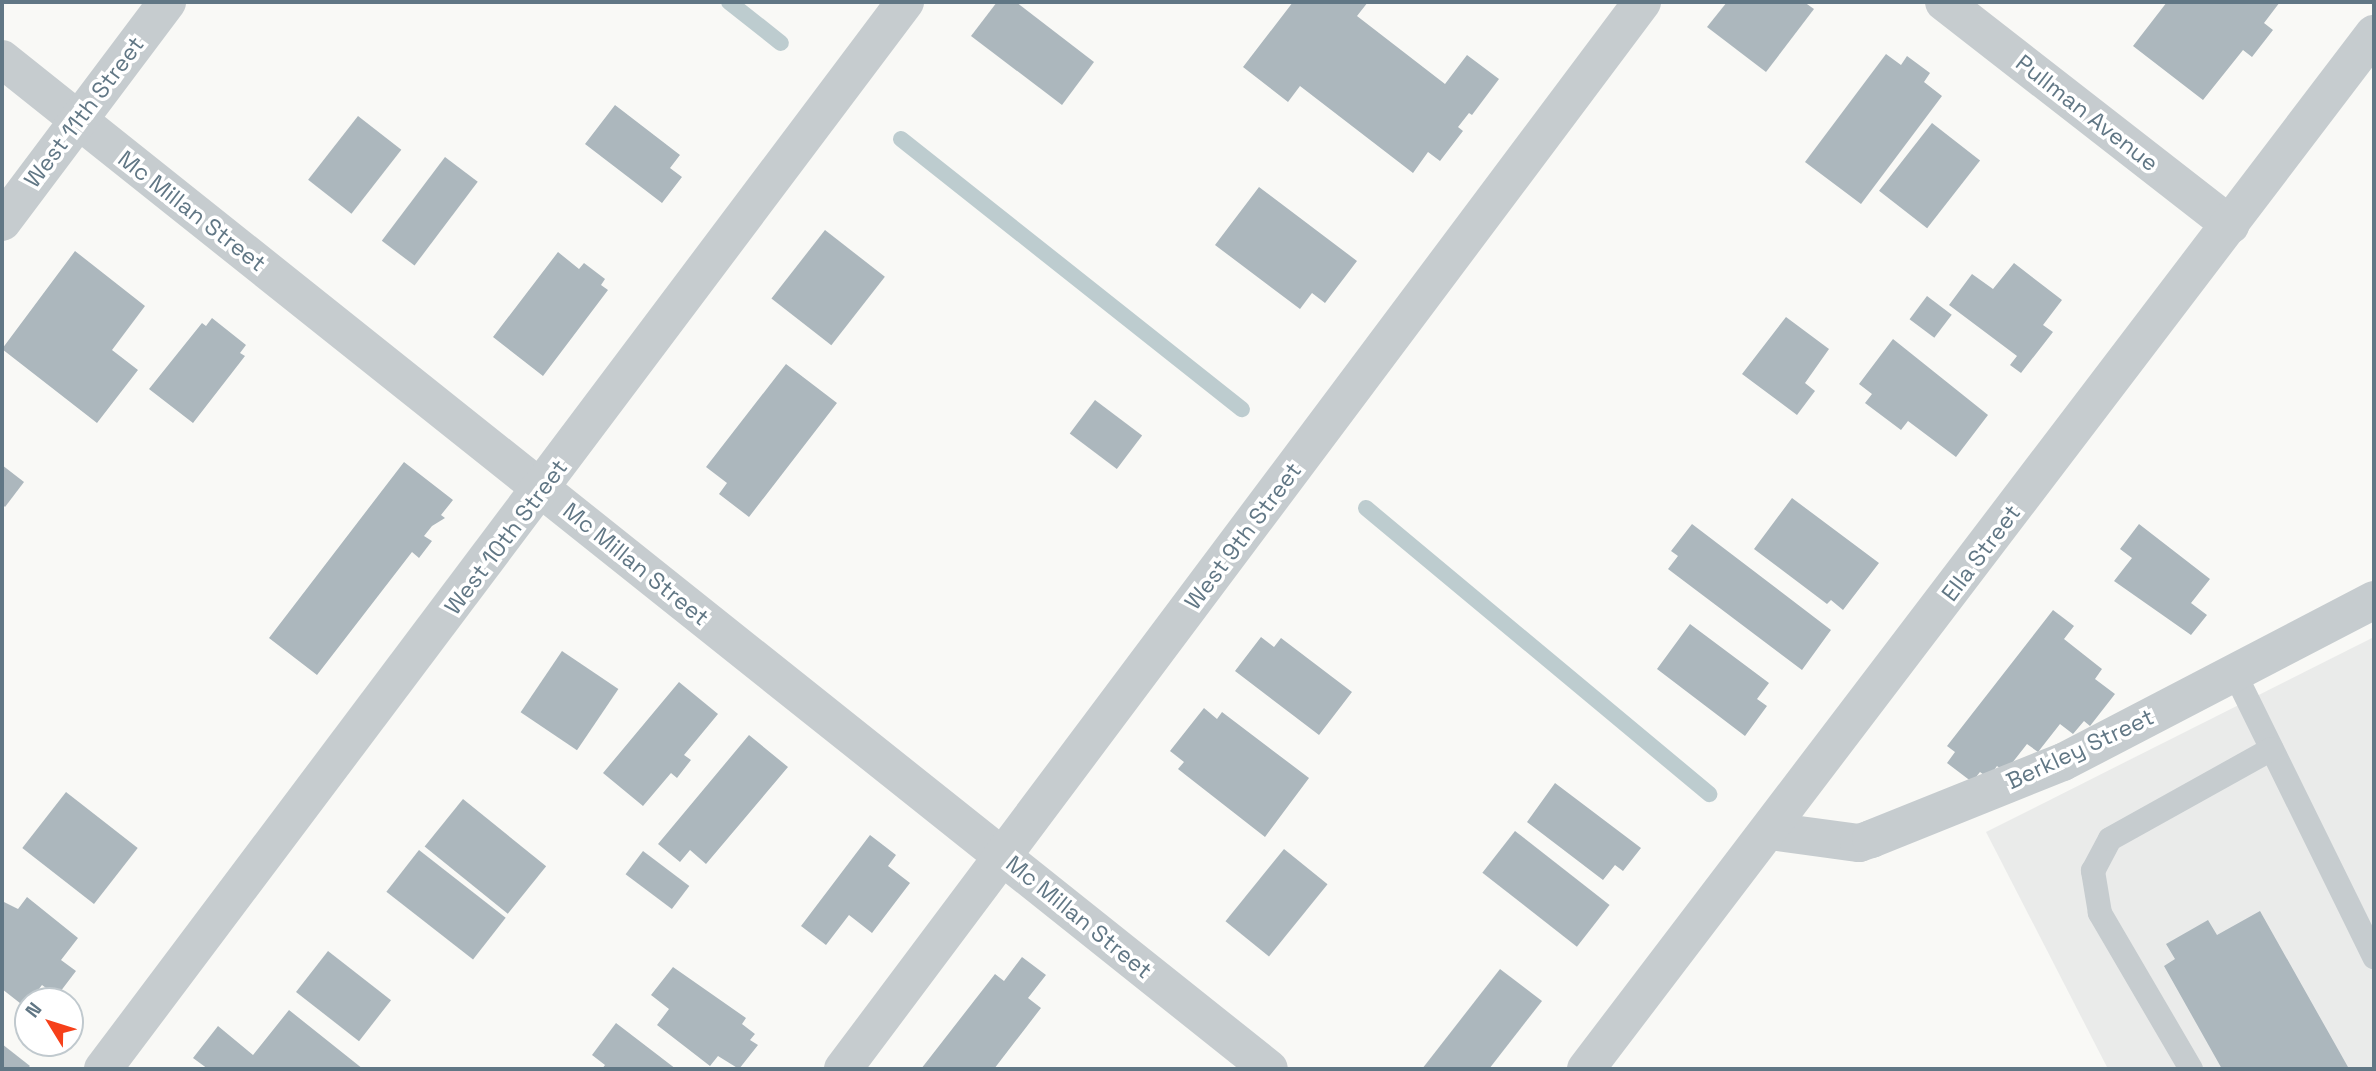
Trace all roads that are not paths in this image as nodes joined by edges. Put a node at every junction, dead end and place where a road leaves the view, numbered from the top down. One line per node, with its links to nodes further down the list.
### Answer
1 (167, 2): 7 (street, West 11th Street)
2 (905, 2): 10 (street, West 10th Street)
3 (1642, 2): 15 (street, West 9th Street)
4 (1944, 2): 9 (street, Pullman Avenue)
5 (2374, 34): 9 (street, Ella Street)
6 (2, 59): 7 (street, Mc Millan Street)
7 (78, 121): 8 (street, West 11th Street); 10 (street, Mc Millan Street)
8 (2, 222)
9 (2230, 225): 14 (street, Ella Street)
10 (542, 489): 15 (street, Mc Millan Street); 17 (street, West 10th Street)
11 (2371, 608): 12 (street, Berkley Street)
12 (2234, 673): 13 (lane); 14 (street, Berkley Street)
13 (2272, 749): 16 (lane); 21 (lane)
14 (1770, 831): 20 (street, Ella Street)
15 (1004, 856): 18 (street, West 9th Street); 19 (street, Mc Millan Street)
16 (2374, 957)
17 (103, 1069)
18 (843, 1069)
19 (1269, 1069)
20 (1586, 1069)
21 (2191, 1069)

